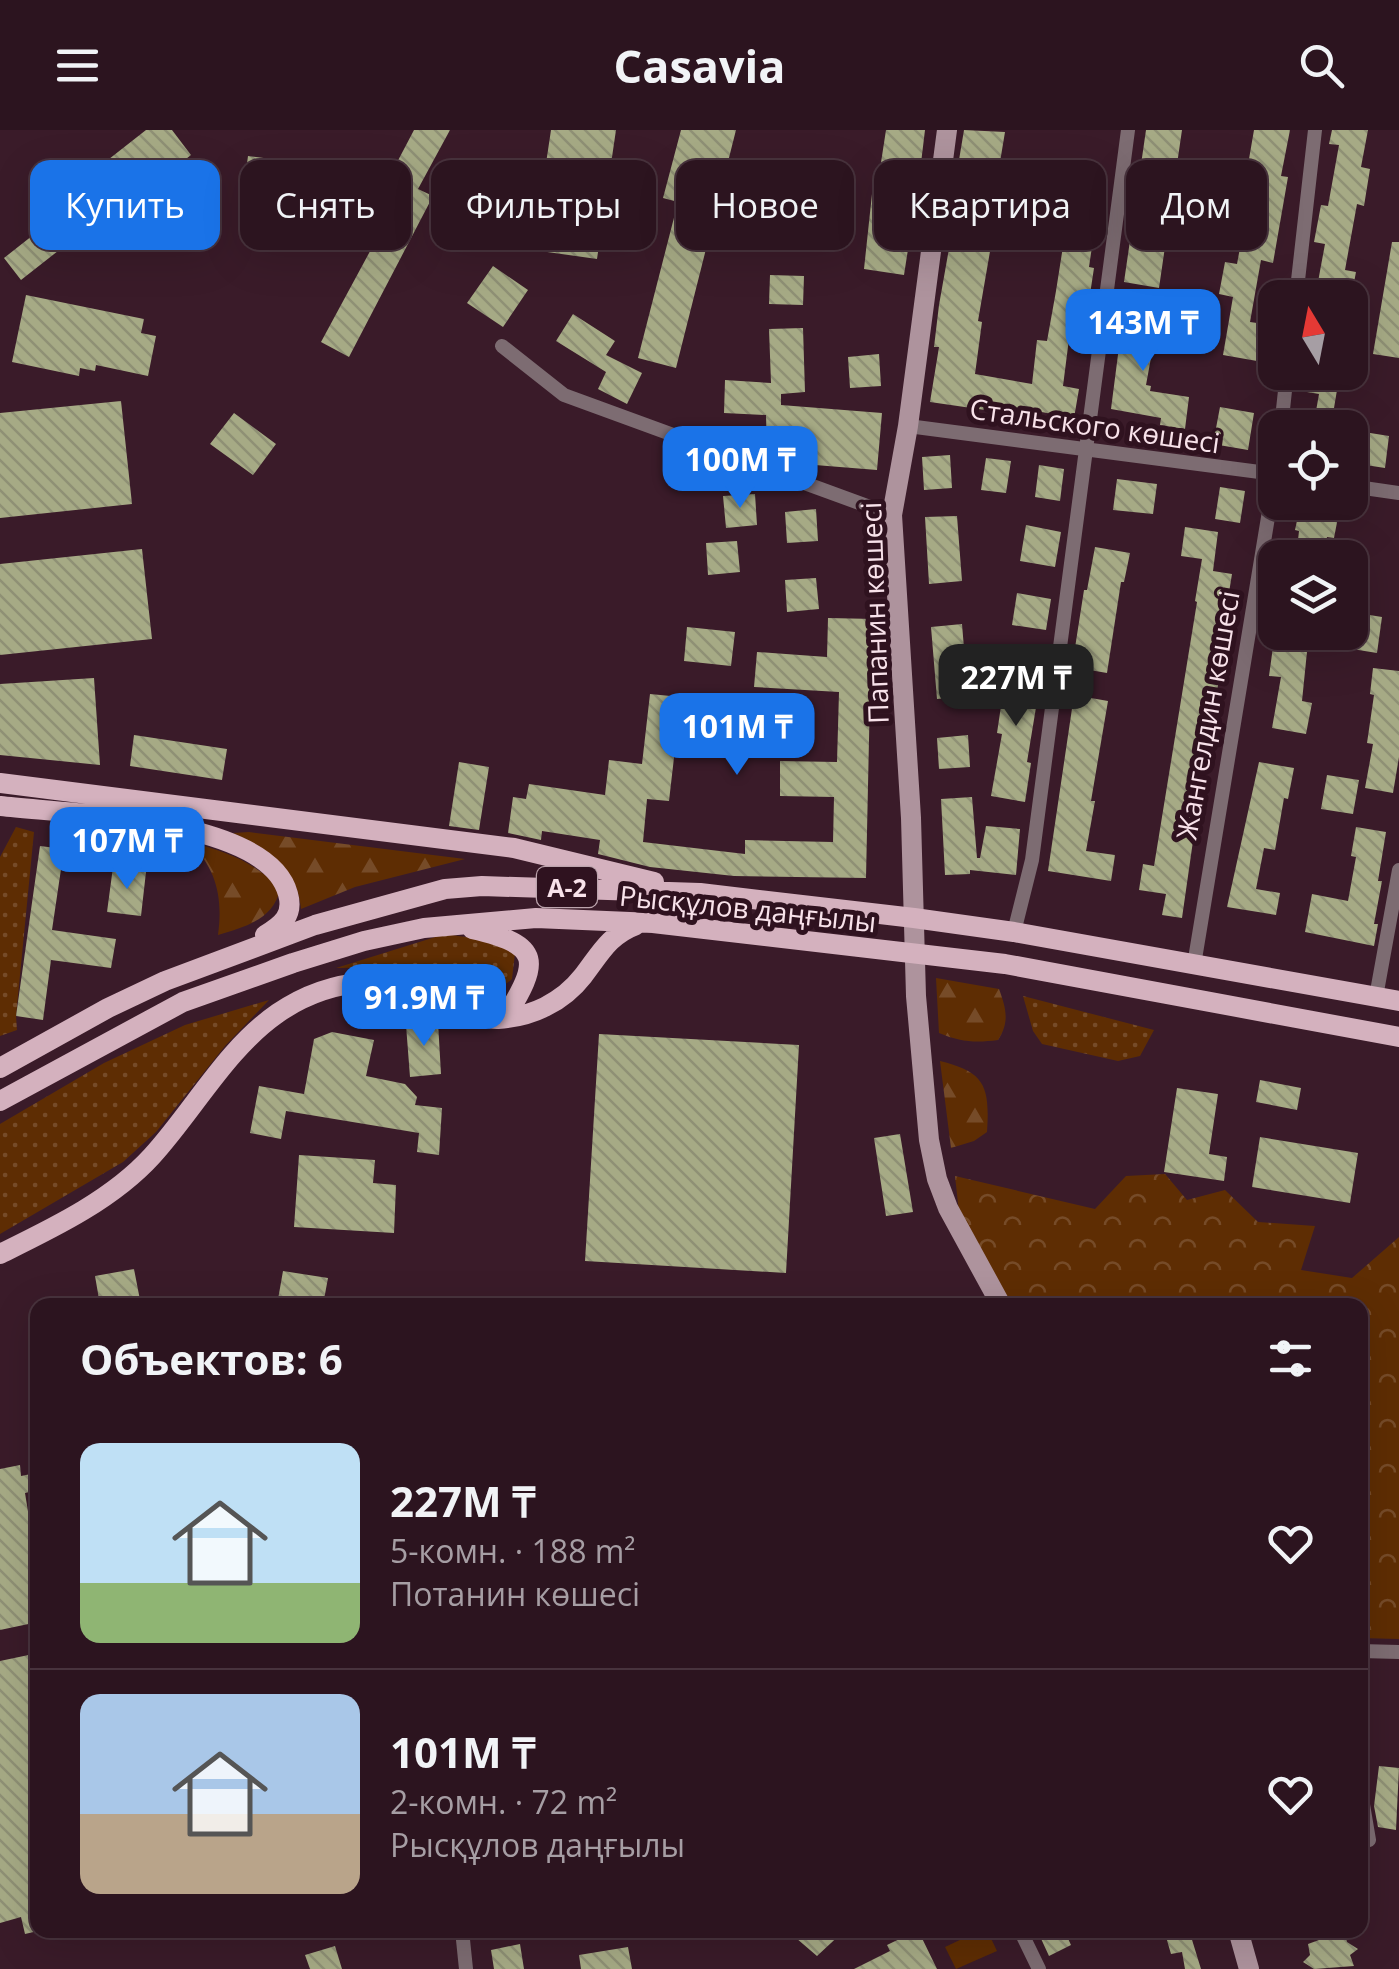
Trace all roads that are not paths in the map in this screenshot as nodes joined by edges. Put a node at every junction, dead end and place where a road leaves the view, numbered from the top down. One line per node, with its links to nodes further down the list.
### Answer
1 (947, 130): 6 (main road, Папанин көшесі)
2 (1128, 130): 7 (street)
3 (1315, 130): 4 (street)
4 (1298, 280)
5 (502, 346): 11 (street)
6 (908, 426): 7 (street, Стальского көшесі); 11 (main road, Папанин көшесі)
7 (1085, 450): 8 (street, Стальского көшесі); 21 (street)
8 (1258, 473)
9 (1368, 489): 10 (street)
10 (1399, 493)
11 (892, 515): 18 (main road, Папанин көшесі)
12 (1268, 520): 24 (street, Жангелдин көшесі)
13 (0, 783): 14 (main road)
14 (87, 804): 15 (main road); 17 (main road); 23 (main road)
15 (0, 806)
16 (1399, 870): 25 (street)
17 (700, 893): 18 (main road, Рысқұлов даңғылы / A-2); 23 (main road, Рысқұлов даңғылы / A-2)
18 (914, 918): 21 (main road, Рысқұлов даңғылы / A-2); 22 (main road, Папанин көшесі)
19 (644, 922): 20 (main road, Рысқұлов даңғылы); 22 (main road, Рысқұлов даңғылы); 28 (main road)
20 (451, 925): 28 (main road); 31 (main road, Рысқұлов даңғылы)
21 (1014, 932): 24 (main road, Рысқұлов даңғылы / A-2)
22 (915, 952): 27 (main road, Рысқұлов даңғылы); 33 (main road)
23 (229, 957): 30 (main road, Рысқұлов даңғылы / A-2)
24 (1194, 965): 25 (main road, Рысқұлов даңғылы / A-2)
25 (1376, 997): 26 (main road, Рысқұлов даңғылы / A-2); 27 (main road)
26 (1399, 1001)
27 (1227, 1004): 29 (main road, Рысқұлов даңғылы)
28 (504, 1018): 32 (main road)
29 (1399, 1037)
30 (0, 1068)
31 (0, 1101)
32 (1, 1254)
33 (993, 1298)
34 (1368, 1651): 35 (street)
35 (1399, 1652)
36 (463, 1938): 39 (street)
37 (1024, 1938): 40 (street)
38 (1240, 1938): 41 (main road)
39 (466, 1969)
40 (1038, 1969)
41 (1249, 1969)

